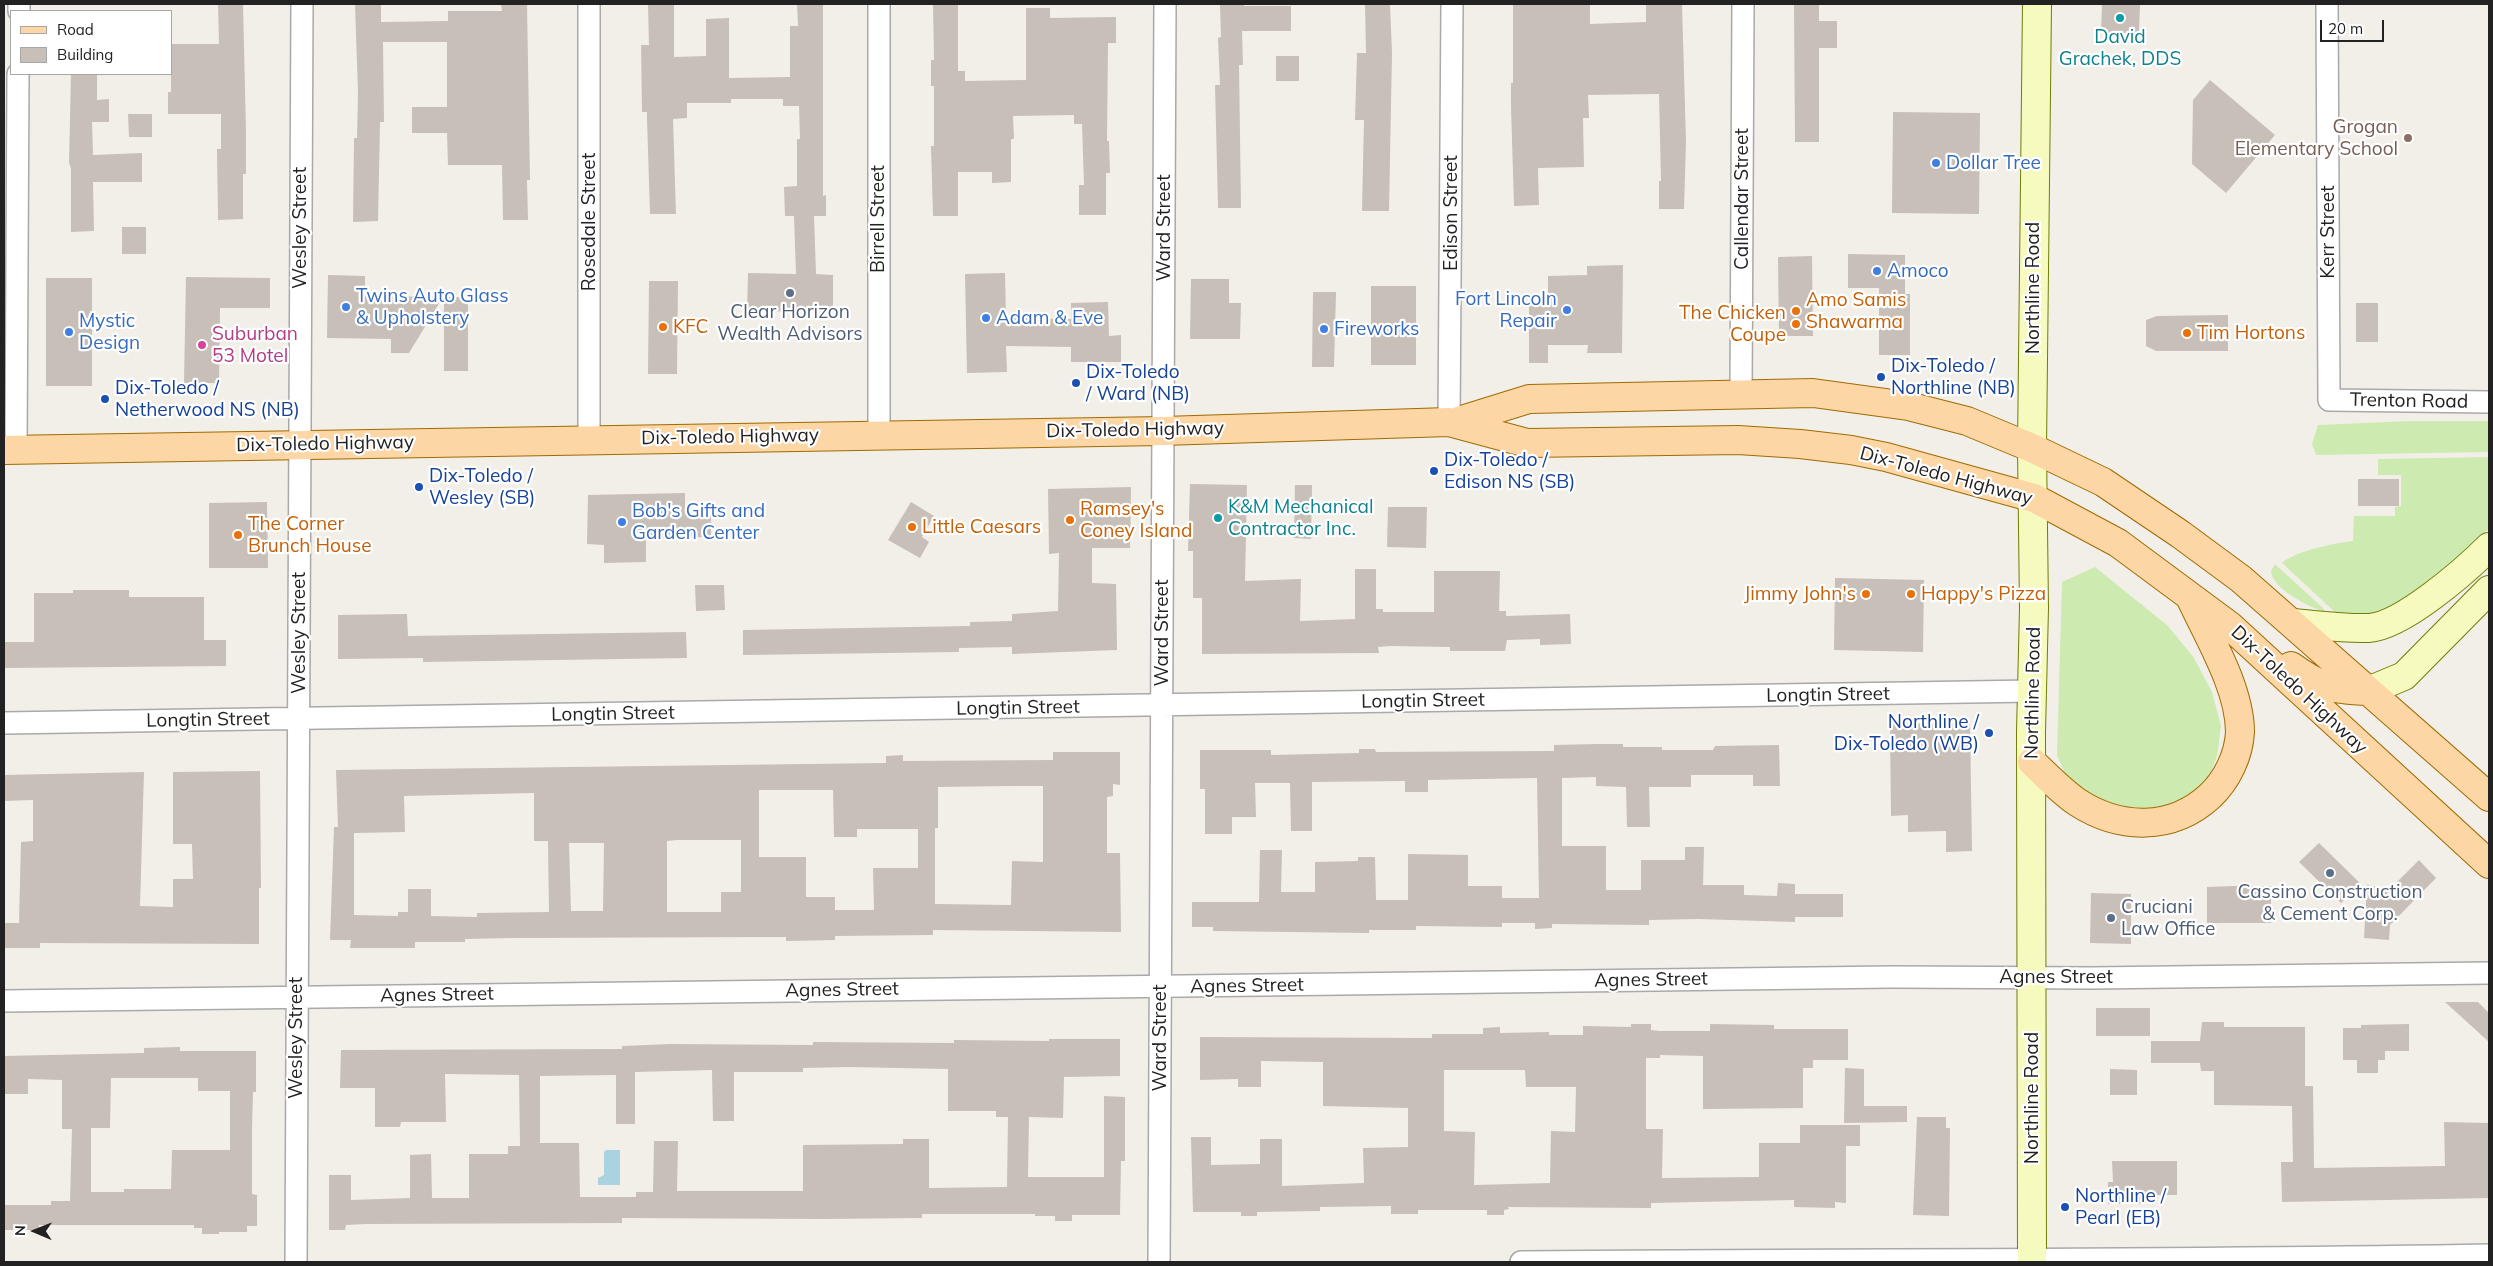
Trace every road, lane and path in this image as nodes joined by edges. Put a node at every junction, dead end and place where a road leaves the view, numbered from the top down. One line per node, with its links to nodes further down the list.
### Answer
1 (302, 4): 17 (street, Wesley Street)
2 (589, 4): 16 (street, Rosedale Street)
3 (879, 4): 15 (street, Birrell Street)
4 (1165, 4): 14 (street, Ward Street)
5 (1452, 4): 13 (street, Edison Street)
6 (1743, 4): 10 (street, Callendar Street)
7 (2037, 4): 18 (main road, Northline Road)
8 (2327, 4): 11 (street, Kerr Street)
9 (18, 75): 19 (street)
10 (1741, 394): 13 (main road, Dix-Toledo Highway); 18 (main road, Dix-Toledo Highway)
11 (2329, 400): 12 (street, Trenton Road)
12 (2489, 402)
13 (1452, 422): 14 (main road, Dix-Toledo Highway); 20 (main road, Dix-Toledo Highway)
14 (1163, 430): 15 (main road, Dix-Toledo Highway); 28 (street, Ward Street)
15 (879, 435): 16 (main road, Dix-Toledo Highway)
16 (589, 440): 17 (main road, Dix-Toledo Highway)
17 (300, 445): 19 (main road, Dix-Toledo Highway); 29 (street, Wesley Street)
18 (2032, 448): 20 (main road, Northline Road); 24 (main road, Dix-Toledo Highway)
19 (10, 450)
20 (2034, 498): 23 (main road, Dix-Toledo Highway); 26 (main road, Northline Road)
21 (2489, 547): 24 (main road)
22 (2489, 590): 27 (main road)
23 (2188, 593): 25 (main road, Dix-Toledo Highway); 31 (main road)
24 (2292, 623): 27 (main road, Dix-Toledo Highway)
25 (2230, 626): 27 (main road); 33 (main road, Dix-Toledo Highway)
26 (2032, 691): 28 (street, Longtin Street); 31 (main road, Northline Road)
27 (2368, 691): 32 (main road, Dix-Toledo Highway)
28 (1162, 705): 29 (street, Longtin Street); 36 (street, Ward Street)
29 (299, 719): 30 (street, Longtin Street); 37 (street, Wesley Street)
30 (4, 724)
31 (2032, 762): 35 (main road, Northline Road)
32 (2489, 797)
33 (2489, 864)
34 (2489, 973): 35 (street, Agnes Street)
35 (2032, 977): 36 (street, Agnes Street); 40 (main road, Northline Road)
36 (1160, 987): 37 (street, Agnes Street); 42 (street, Ward Street)
37 (296, 996): 38 (street, Agnes Street); 41 (street, Wesley Street)
38 (4, 1001)
39 (2489, 1255): 40 (street)
40 (2032, 1261): 43 (street)
41 (296, 1262)
42 (1159, 1262)
43 (1521, 1262)

